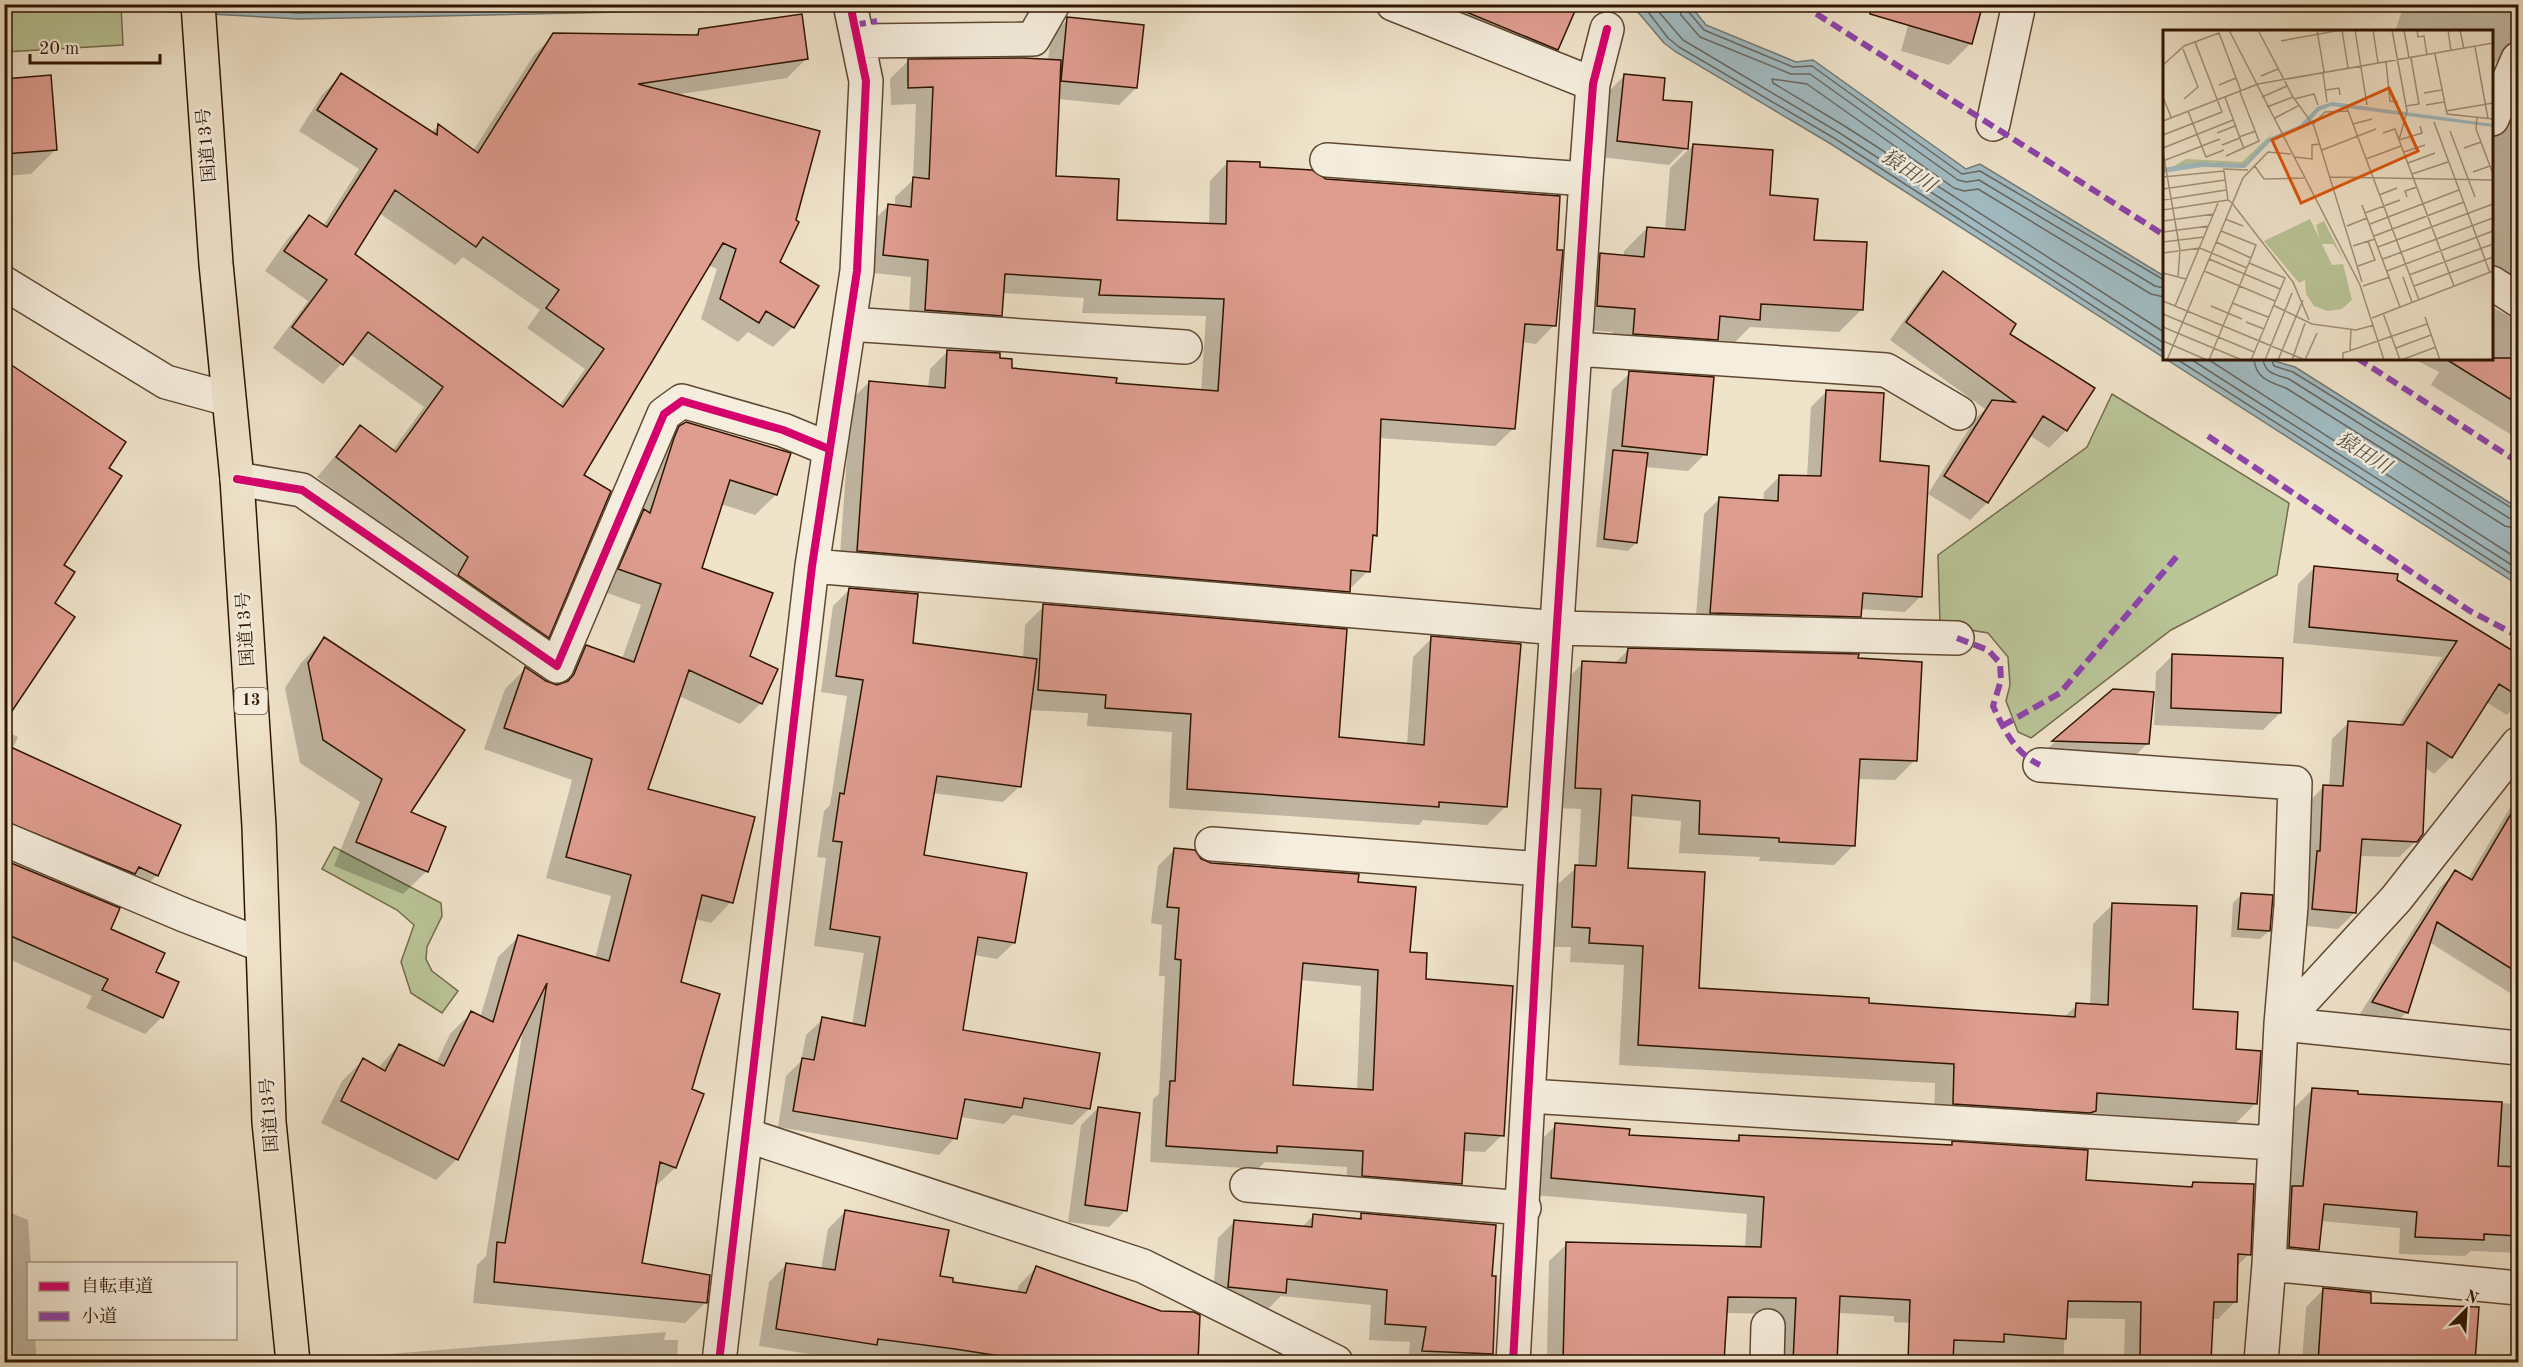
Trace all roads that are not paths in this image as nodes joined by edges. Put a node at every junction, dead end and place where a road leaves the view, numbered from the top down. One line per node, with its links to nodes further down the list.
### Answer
1 (198, 4): 20 (highway, 国道13号 / 13)
2 (1053, 4): 7 (street)
3 (1393, 4): 9 (street)
4 (2019, 4): 11 (street)
5 (851, 6): 7 (street)
6 (1607, 29): 9 (street)
7 (858, 41): 17 (street)
8 (2518, 59): 10 (street)
9 (1593, 84): 13 (street)
10 (2493, 117)
11 (1993, 124)
12 (1327, 160): 13 (street)
13 (1586, 178): 19 (street)
14 (4, 283): 20 (street)
15 (2493, 284): 16 (street)
16 (2518, 300)
17 (849, 324): 18 (street); 22 (street)
18 (1185, 347)
19 (1576, 349): 21 (street); 25 (street)
20 (228, 399): 23 (highway, 国道13号 / 13)
21 (1959, 413)
22 (829, 449): 23 (street); 24 (street)
23 (237, 479): 32 (highway, 国道13号 / 13)
24 (812, 566): 25 (street); 36 (street)
25 (1559, 628): 26 (street); 31 (street)
26 (1957, 638)
27 (2518, 744): 33 (street)
28 (2040, 765): 33 (street)
29 (4, 839): 32 (street)
30 (1212, 844): 31 (street)
31 (1541, 869): 35 (street)
32 (262, 945): 43 (highway, 国道13号 / 13)
33 (2281, 1024): 34 (street); 37 (street)
34 (2518, 1048)
35 (1529, 1096): 37 (street); 39 (street)
36 (746, 1135): 44 (street); 45 (street)
37 (2274, 1143): 40 (street)
38 (1247, 1185): 39 (street)
39 (1524, 1208): 46 (street)
40 (2269, 1264): 41 (street); 48 (street)
41 (2518, 1288)
42 (1768, 1326): 47 (street)
43 (293, 1362)
44 (719, 1362)
45 (1336, 1362)
46 (1513, 1362)
47 (1767, 1362)
48 (2261, 1362)

